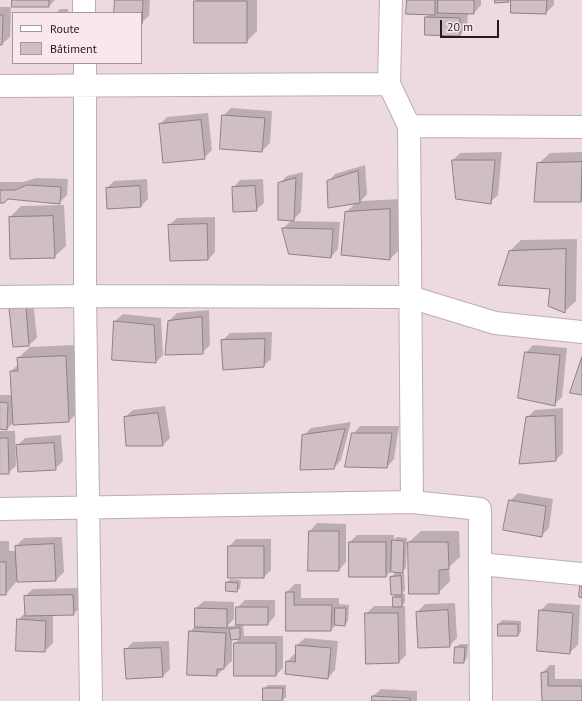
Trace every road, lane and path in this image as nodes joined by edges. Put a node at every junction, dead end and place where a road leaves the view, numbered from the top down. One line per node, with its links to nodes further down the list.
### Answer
1 (84, 0): 3 (street)
2 (391, 0): 5 (street)
3 (84, 12)
4 (85, 64): 7 (street)
5 (389, 84): 7 (street); 8 (street)
6 (0, 86): 7 (street)
7 (85, 86): 10 (street)
8 (409, 126): 9 (street); 12 (street)
9 (582, 128)
10 (85, 296): 11 (street); 12 (street); 15 (street)
11 (0, 297)
12 (410, 297): 13 (street); 14 (street)
13 (582, 332)
14 (412, 502): 15 (street); 17 (street)
15 (88, 508): 16 (street); 19 (street)
16 (0, 509)
17 (480, 564): 18 (street); 20 (street)
18 (582, 574)
19 (91, 701)
20 (481, 701)

